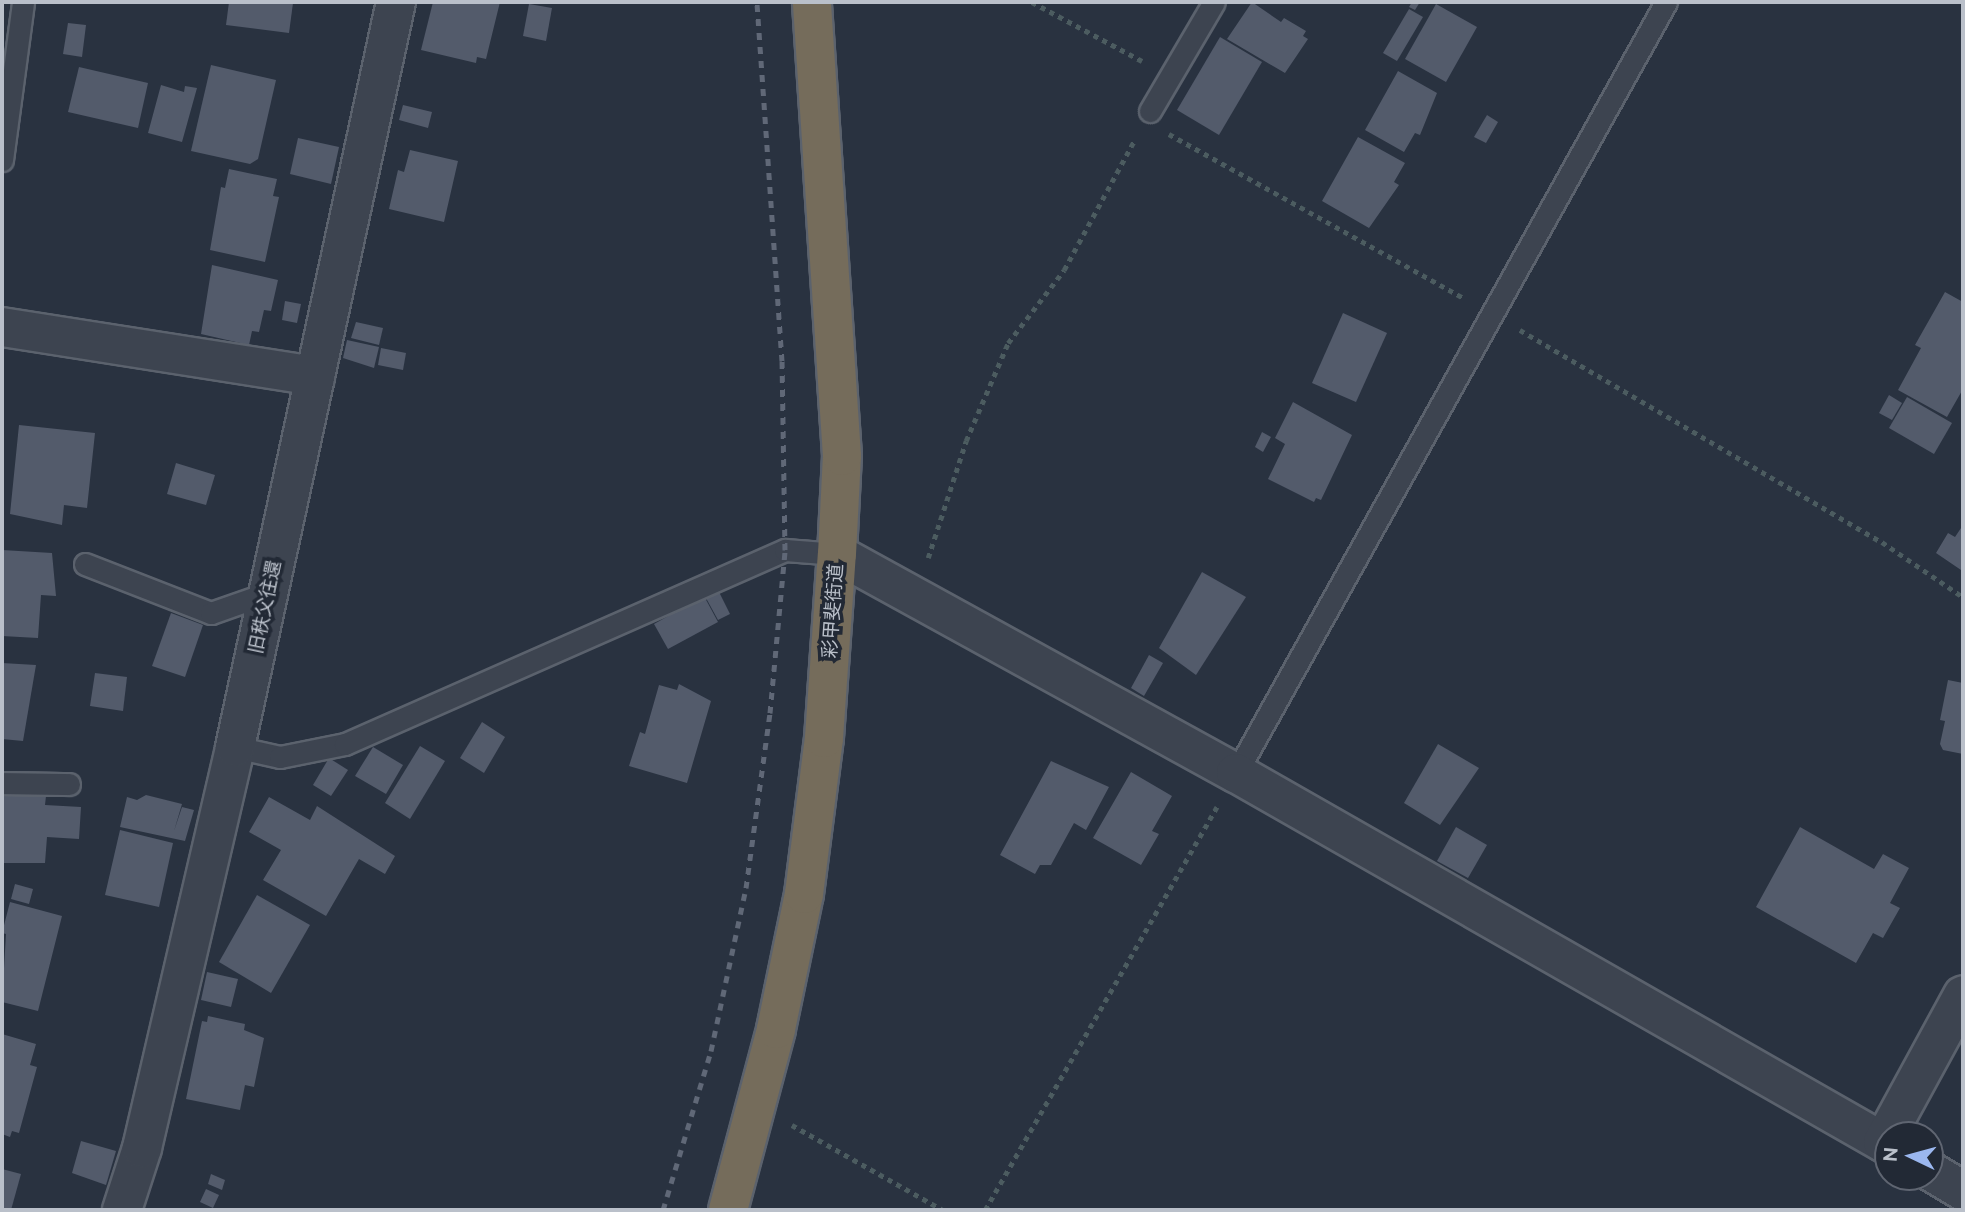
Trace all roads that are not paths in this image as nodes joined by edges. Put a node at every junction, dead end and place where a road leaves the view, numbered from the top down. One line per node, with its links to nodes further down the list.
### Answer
1 (23, 2): 7 (lane)
2 (396, 2): 9 (street, 旧秩父往還)
3 (812, 2): 10 (highway, 彩甲斐街道)
4 (1214, 2): 6 (lane)
5 (1666, 2): 14 (lane)
6 (1150, 111)
7 (2, 160)
8 (2, 327): 9 (street)
9 (315, 376): 12 (street, 旧秩父往還)
10 (837, 554): 13 (lane); 14 (street); 23 (highway, 彩甲斐街道)
11 (85, 564): 12 (lane)
12 (268, 593): 13 (street, 旧秩父往還)
13 (235, 747): 22 (street, 旧秩父往還)
14 (1237, 773): 19 (street)
15 (2, 783): 16 (lane)
16 (69, 784)
17 (1963, 995): 18 (street)
18 (1898, 1121)
19 (1874, 1137)
20 (1944, 1179): 21 (street)
21 (1963, 1191)
22 (122, 1210)
23 (727, 1210)

